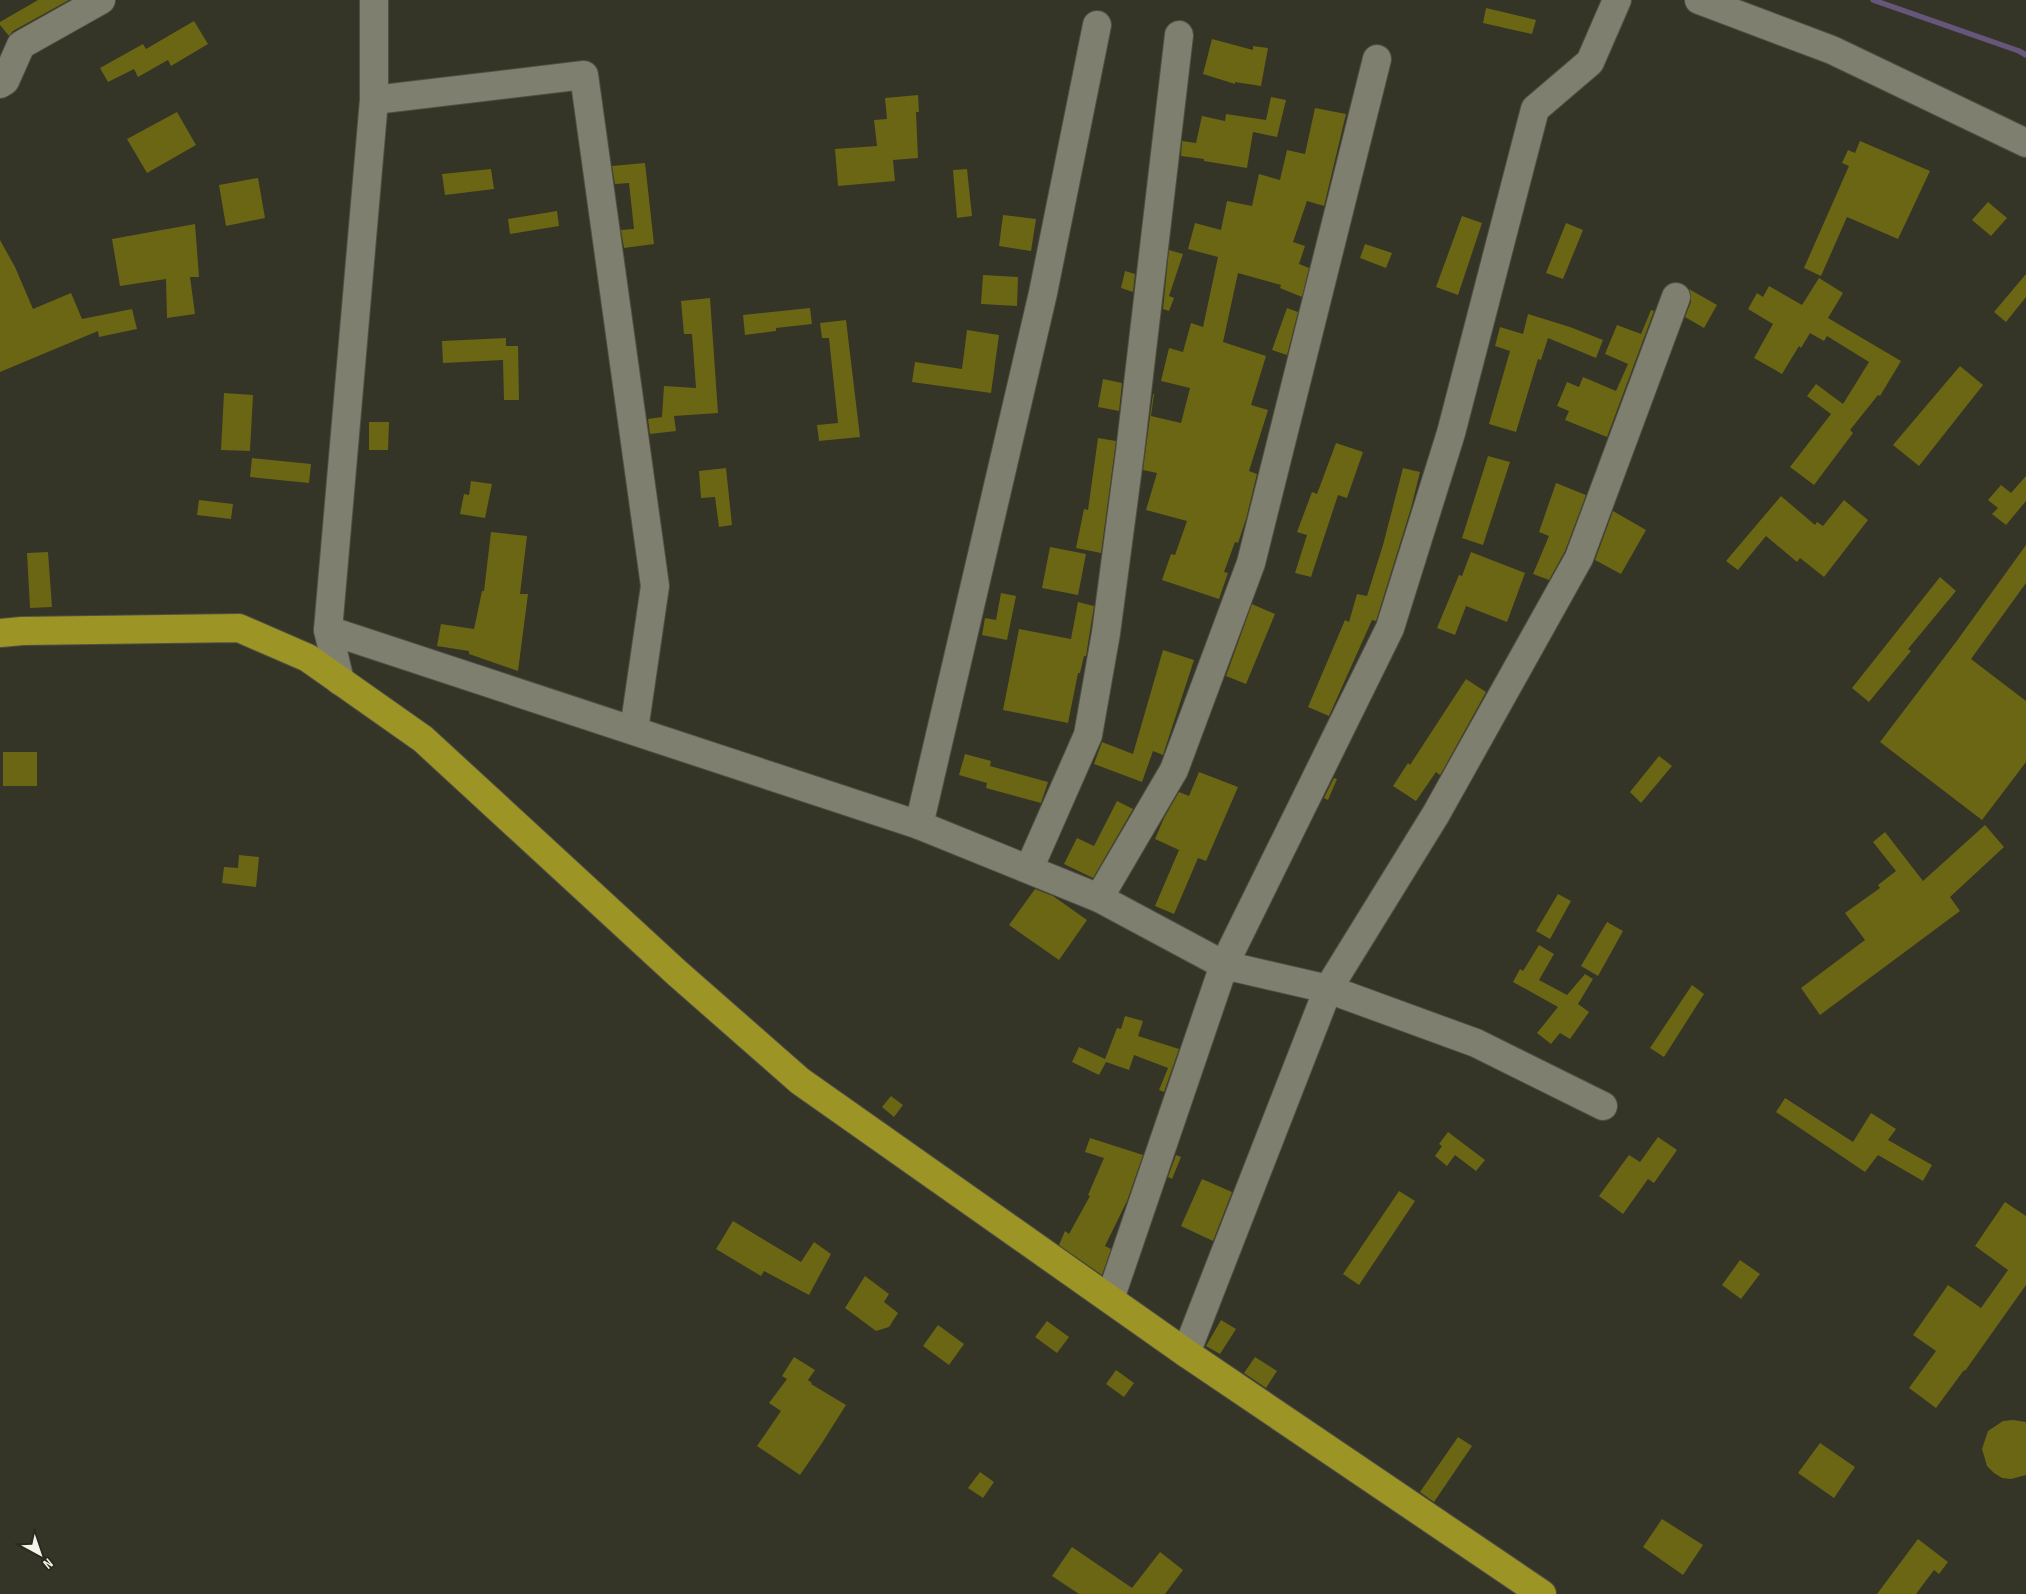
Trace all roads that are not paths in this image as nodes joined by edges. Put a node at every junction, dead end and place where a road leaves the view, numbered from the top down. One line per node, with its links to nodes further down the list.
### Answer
1 (101, 0): 8 (street)
2 (374, 0): 9 (street)
3 (1617, 0): 19 (street)
4 (1699, 0): 10 (street)
5 (1097, 25): 16 (street)
6 (1179, 35): 17 (street)
7 (1377, 59): 18 (street)
8 (0, 84)
9 (374, 100): 12 (street); 15 (street)
10 (2026, 143)
11 (1676, 297): 20 (street)
12 (328, 630): 14 (street); 15 (street)
13 (0, 633): 14 (highway)
14 (340, 680): 22 (highway)
15 (634, 730): 16 (street)
16 (919, 825): 17 (street)
17 (1029, 869): 18 (street)
18 (1099, 898): 19 (street)
19 (1224, 965): 20 (street); 22 (street)
20 (1328, 989): 21 (street); 23 (street)
21 (1603, 1106)
22 (1110, 1299): 23 (highway)
23 (1186, 1353): 24 (highway)
24 (1542, 1594)

